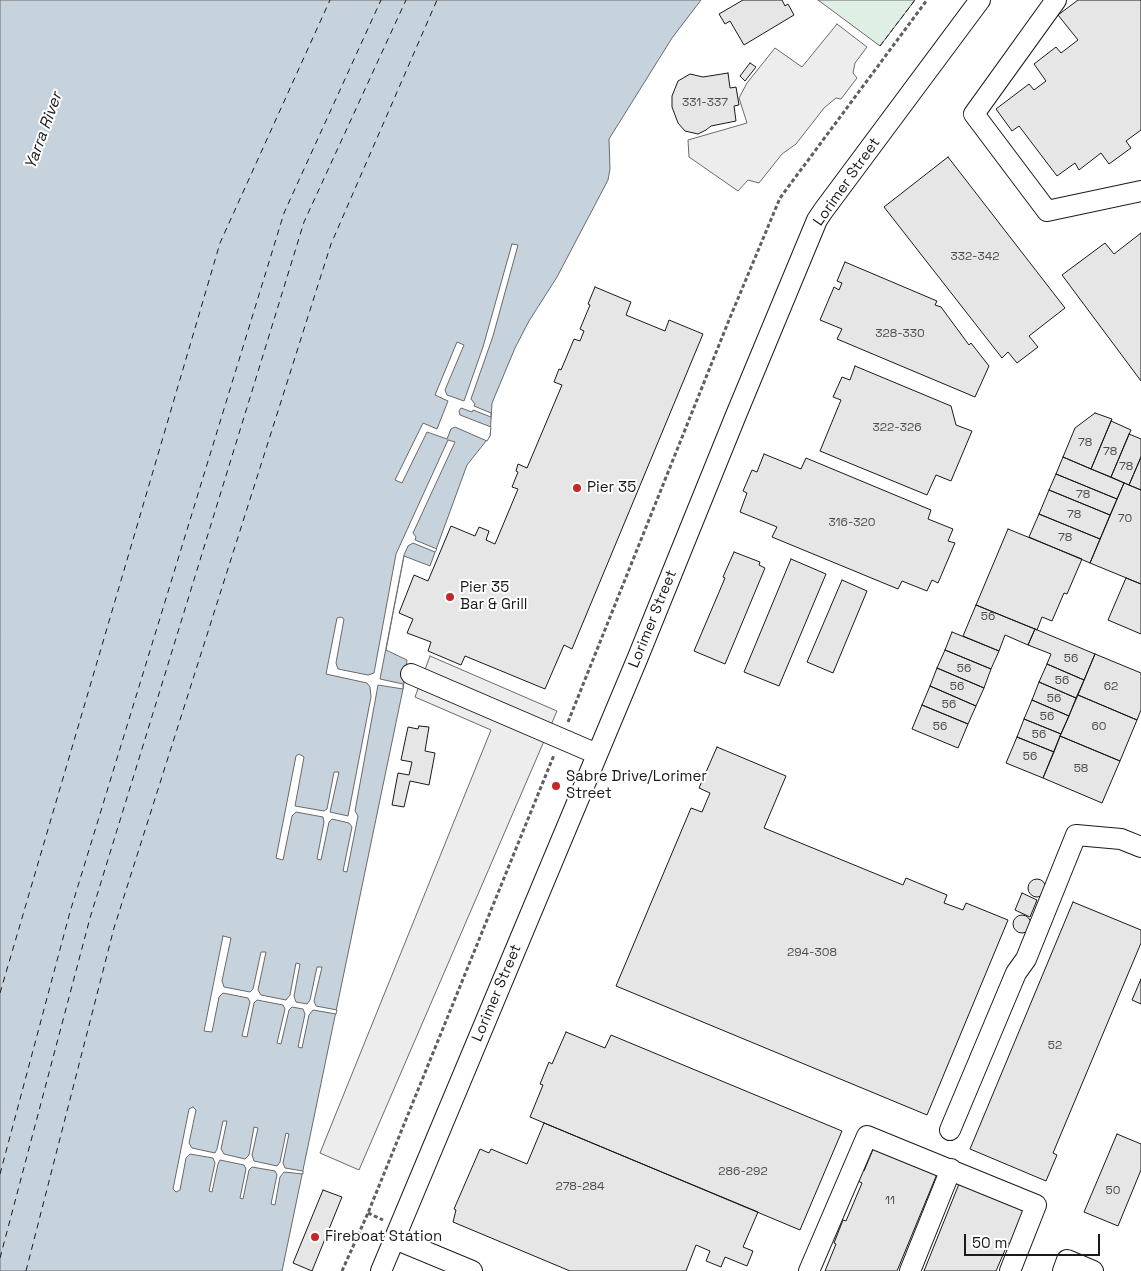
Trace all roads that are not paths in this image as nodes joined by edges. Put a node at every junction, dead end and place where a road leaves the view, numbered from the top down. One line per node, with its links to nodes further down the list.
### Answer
1 (980, 0): 5 (street, Lorimer Street)
2 (1050, 2): 3 (street)
3 (1141, 191)
4 (411, 674): 5 (street)
5 (597, 754): 9 (street, Lorimer Street)
6 (1141, 847): 7 (street)
7 (950, 1130)
8 (951, 1169): 12 (street); 13 (street); 14 (street)
9 (395, 1239): 10 (street, Lorimer Street); 11 (street)
10 (381, 1271)
11 (472, 1271)
12 (809, 1271)
13 (910, 1271)
14 (1010, 1271)
15 (1063, 1271): 16 (street)
16 (1093, 1271)

